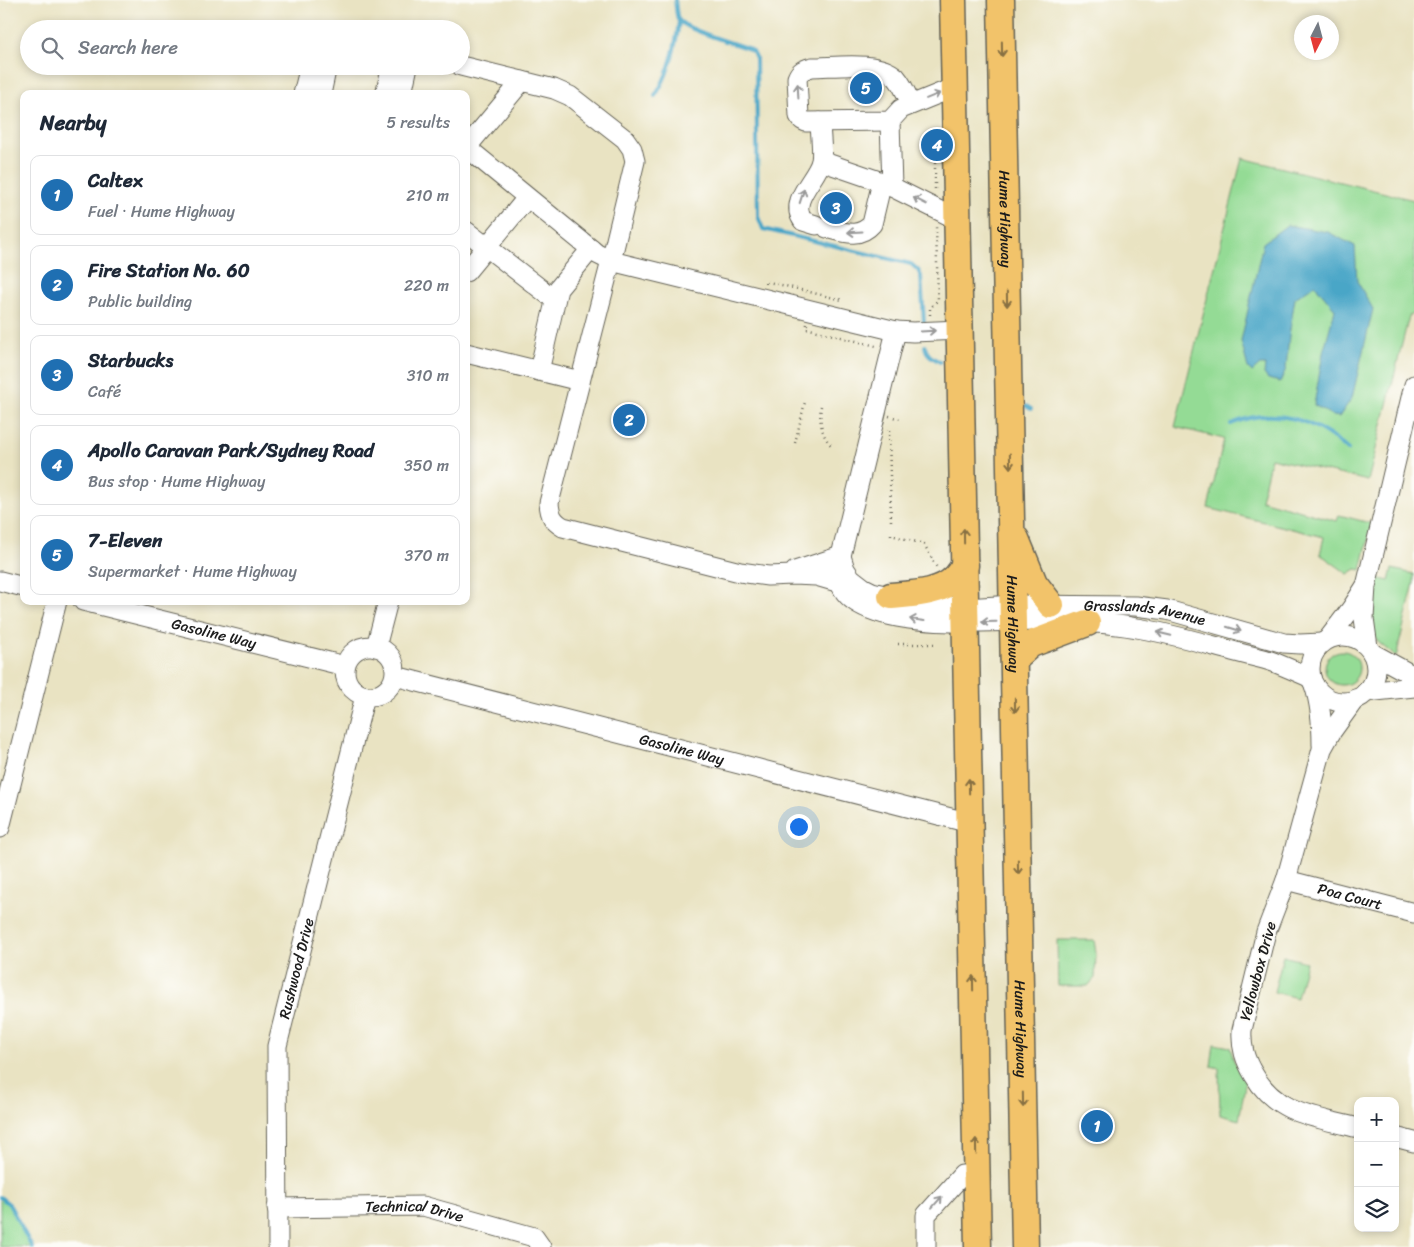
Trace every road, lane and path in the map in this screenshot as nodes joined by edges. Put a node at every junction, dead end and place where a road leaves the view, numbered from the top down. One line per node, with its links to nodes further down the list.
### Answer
1 (953, 0): 9 (highway)
2 (1001, 0): 43 (highway, Hume Highway, one-way to 43)
3 (470, 68): 8 (street)
4 (308, 75): 10 (street)
5 (325, 75): 11 (street)
6 (390, 75): 12 (street)
7 (406, 75): 13 (street)
8 (522, 81): 17 (street); 27 (street)
9 (955, 87): 14 (street, one-way to 9); 23 (highway)
10 (304, 90)
11 (322, 90)
12 (386, 90)
13 (403, 90)
14 (911, 104): 15 (street); 16 (street, one-way to 14)
15 (890, 121): 16 (street); 21 (street)
16 (820, 122): 20 (street)
17 (470, 143)
18 (470, 151): 22 (street)
19 (935, 158): 23 (path)
20 (821, 161): 21 (street); 21 (street, one-way to 20)
21 (887, 184): 23 (street, one-way to 21)
22 (527, 198): 25 (street); 26 (street)
23 (947, 215): 30 (path); 31 (highway)
24 (470, 234): 25 (street)
25 (487, 247): 28 (street); 29 (street)
26 (591, 250): 27 (street); 29 (street)
27 (611, 261): 32 (street); 35 (street)
28 (470, 267)
29 (555, 300): 34 (street)
30 (930, 316)
31 (960, 330): 32 (street, one-way to 31); 46 (highway, one-way to 31)
32 (896, 331): 45 (street)
33 (470, 354): 34 (street)
34 (539, 371): 35 (street)
35 (580, 381): 48 (street)
36 (1414, 385): 52 (street)
37 (805, 402): 40 (path)
38 (821, 406): 41 (path)
39 (888, 416): 42 (path)
40 (795, 443)
41 (831, 445)
42 (891, 521)
43 (1012, 530): 57 (highway); 58 (highway, Hume Highway)
44 (891, 534): 47 (path)
45 (841, 556): 48 (street); 50 (street); 53 (street)
46 (965, 565): 53 (highway); 59 (highway)
47 (938, 570)
48 (779, 576): 50 (street)
49 (0, 581): 51 (street)
50 (840, 583): 59 (street, one-way to 50)
51 (20, 586)
52 (1366, 586): 62 (street); 67 (street)
53 (891, 596): 59 (street)
54 (56, 605): 78 (street)
55 (99, 605): 69 (street, Gasoline Way)
56 (387, 605): 66 (street)
57 (1051, 605): 58 (street, Grasslands Avenue); 60 (street, Grasslands Avenue)
58 (1013, 613): 59 (street, Grasslands Avenue); 61 (street, Grasslands Avenue); 68 (highway, Hume Highway)
59 (966, 615): 77 (highway, one-way to 59)
60 (1208, 621): 62 (street, Grasslands Avenue, one-way to 62); 63 (street)
61 (1087, 623): 63 (street, Grasslands Avenue, one-way to 61); 68 (highway)
62 (1325, 641): 67 (street); 72 (street)
63 (1202, 643): 72 (street, Grasslands Avenue)
64 (898, 644): 65 (path)
65 (936, 644)
66 (376, 647): 69 (street); 70 (street)
67 (1370, 650): 71 (street); 75 (street)
68 (1014, 659): 90 (highway, Hume Highway, one-way to 90)
69 (345, 666): 74 (street)
70 (395, 676): 74 (street); 77 (street, Gasoline Way)
71 (1414, 676)
72 (1312, 682): 75 (street); 76 (street)
73 (1414, 687): 75 (street)
74 (365, 696): 85 (street, Rushwood Drive)
75 (1361, 696): 76 (street)
76 (1322, 749): 79 (street, Yellowbox Drive)
77 (970, 823): 84 (highway, one-way to 77)
78 (0, 828)
79 (1286, 880): 80 (street, Poa Court); 81 (street, Yellowbox Drive)
80 (1414, 913)
81 (1354, 1127)
82 (1399, 1138): 83 (street)
83 (1414, 1142)
84 (977, 1175): 88 (street, one-way to 84); 89 (highway)
85 (278, 1208): 86 (street, Rushwood Drive); 87 (street, Technical Drive)
86 (278, 1247)
87 (541, 1247)
88 (926, 1247)
89 (978, 1247)
90 (1026, 1247)

